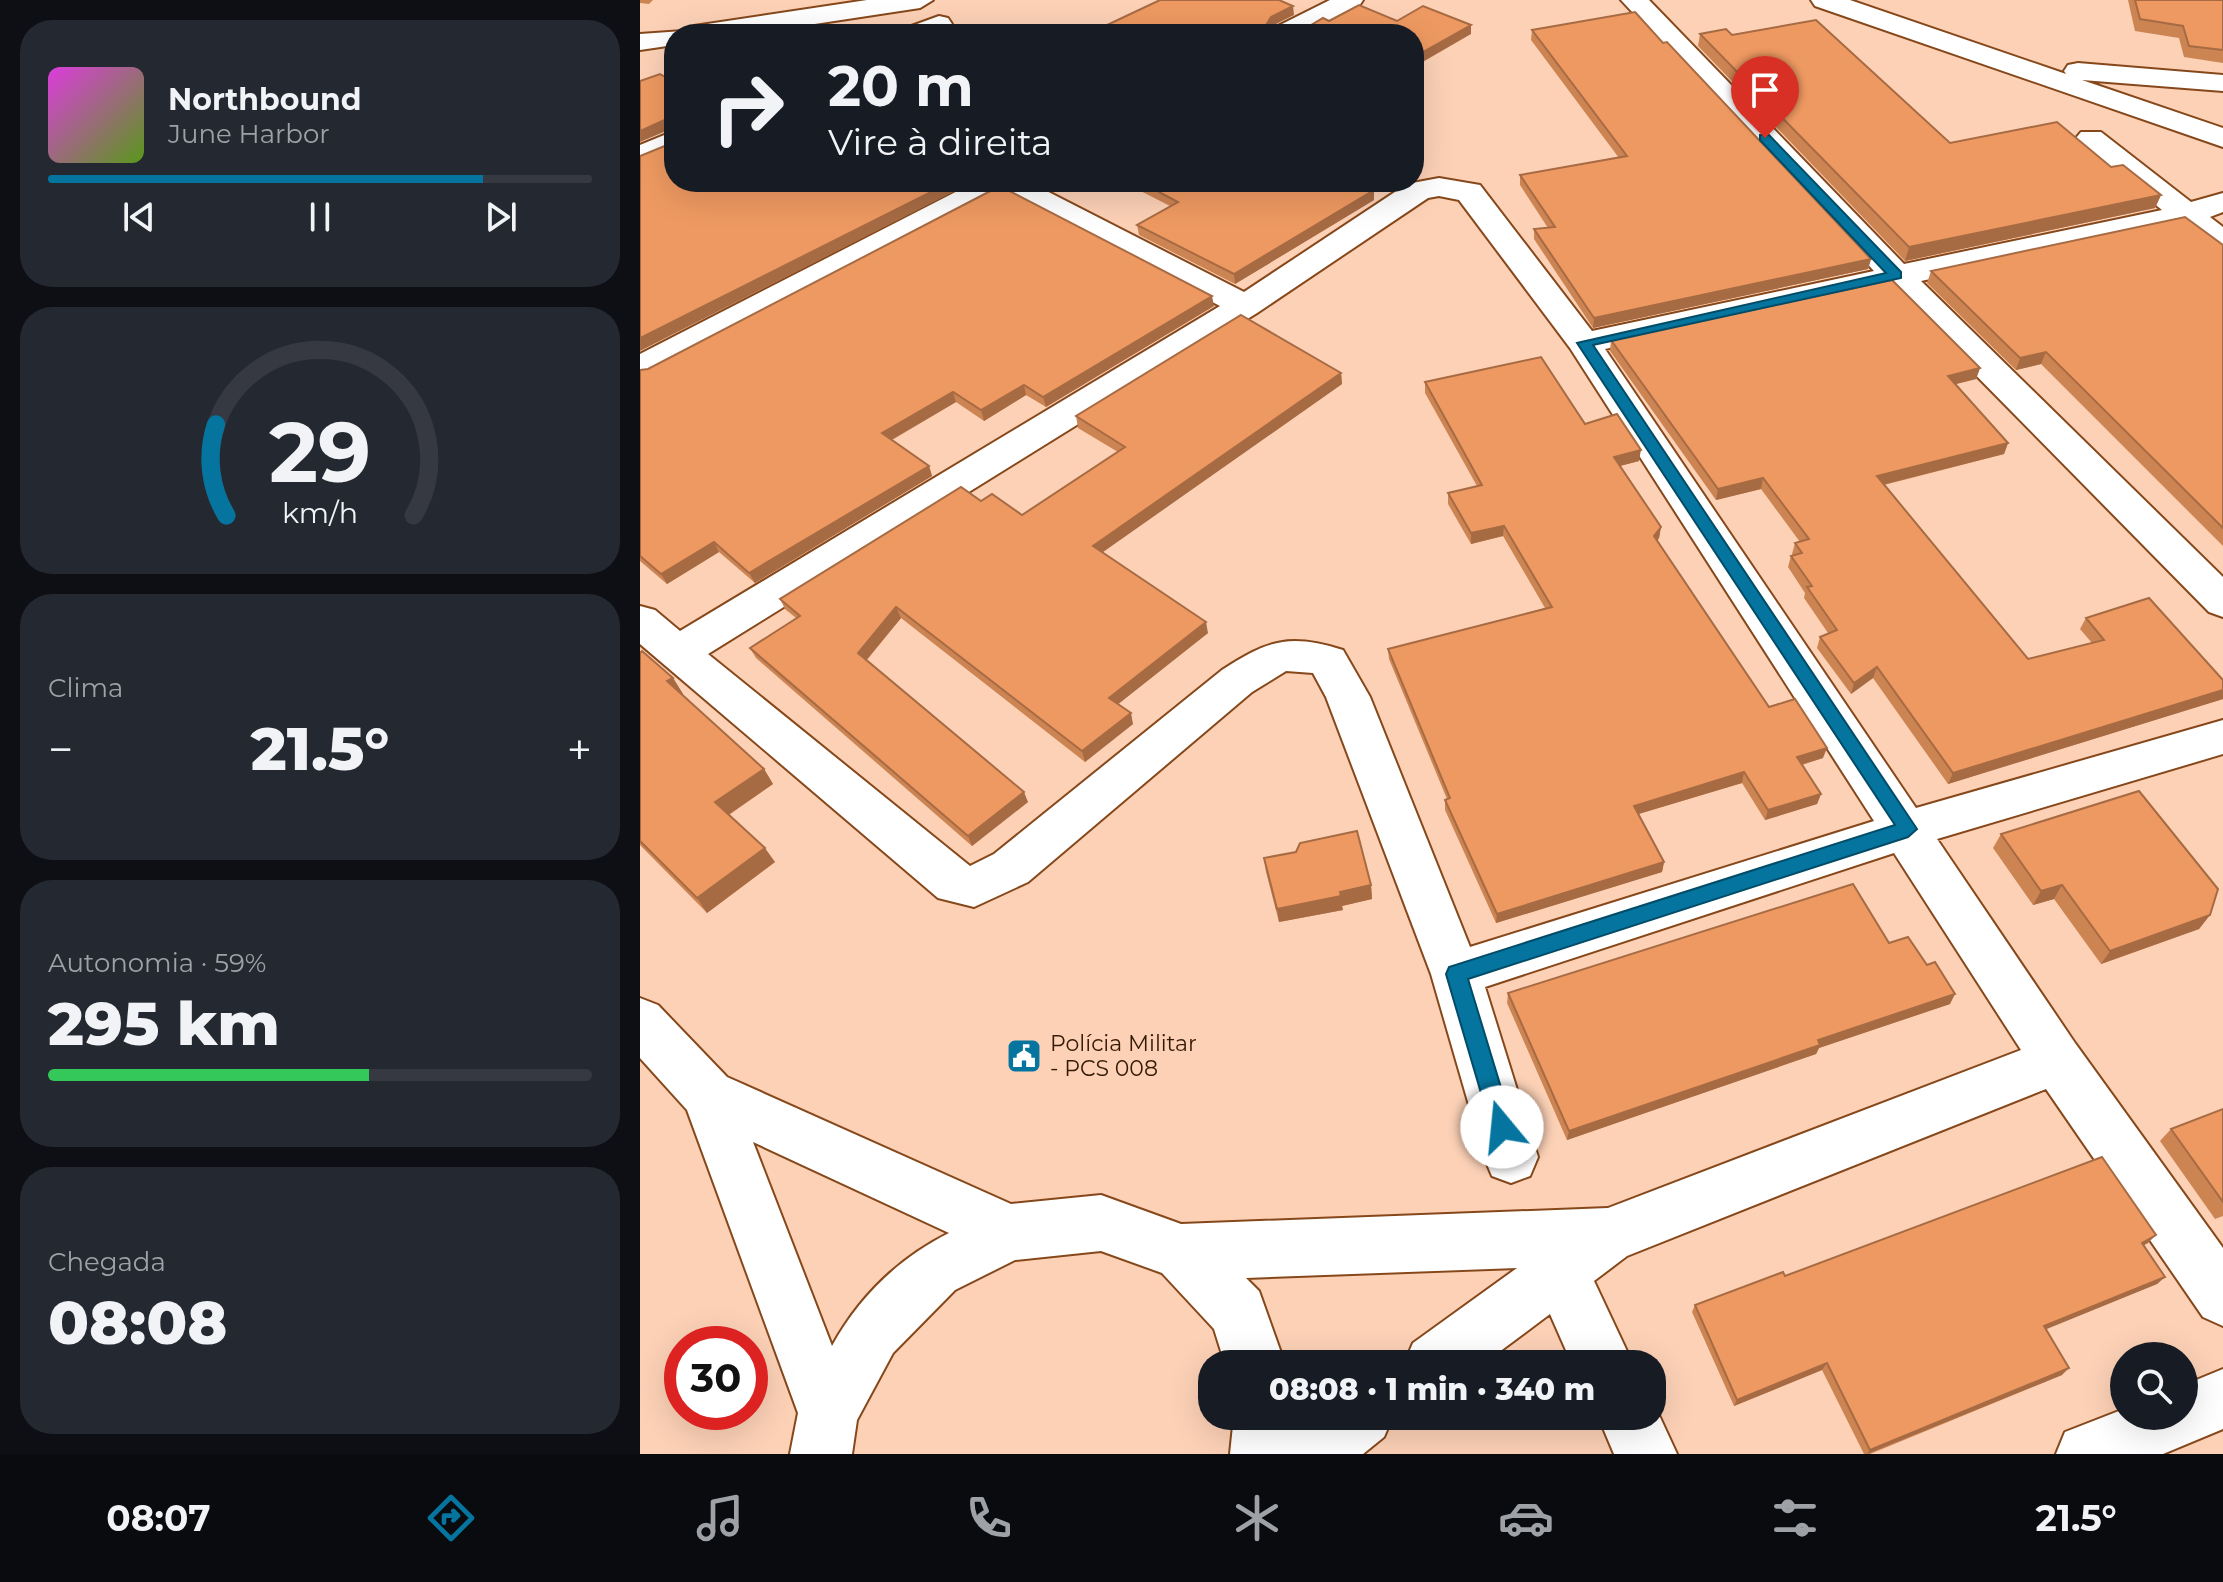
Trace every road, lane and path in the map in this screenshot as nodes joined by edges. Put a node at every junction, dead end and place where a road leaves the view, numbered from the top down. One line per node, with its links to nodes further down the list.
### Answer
1 (920, 0): 5 (street)
2 (1350, 0): 6 (street)
3 (1634, 0): 22 (street)
4 (1824, 0): 9 (street)
5 (760, 24)
6 (1303, 24)
7 (664, 38): 8 (street)
8 (640, 42)
9 (2021, 68): 10 (street); 12 (street)
10 (2223, 83)
11 (2091, 138): 20 (street)
12 (2223, 138)
13 (664, 145): 14 (street)
14 (640, 156)
15 (1424, 191): 24 (street)
16 (980, 192): 25 (street)
17 (1024, 192): 23 (street)
18 (1421, 192): 23 (street)
19 (2223, 202): 20 (street)
20 (2187, 214): 21 (street); 22 (street)
21 (2223, 243)
22 (1896, 275): 24 (street); 26 (street)
23 (1245, 306): 28 (street)
24 (1584, 343): 30 (street)
25 (640, 368)
26 (2223, 602)
27 (640, 621): 28 (street)
28 (676, 653): 31 (street)
29 (2223, 737): 30 (street)
30 (1908, 829): 31 (street); 33 (street)
31 (1456, 974): 35 (street)
32 (640, 1021): 34 (street)
33 (2057, 1060): 38 (street); 39 (street)
34 (708, 1095): 36 (street); 49 (street)
35 (1511, 1157)
36 (1010, 1232): 37 (street); 49 (street)
37 (1181, 1252): 38 (street); 40 (street)
38 (1552, 1255): 41 (street); 42 (street)
39 (2223, 1297)
40 (1250, 1350)
41 (1449, 1350)
42 (1596, 1350)
43 (2223, 1399): 44 (street)
44 (2198, 1410)
45 (1263, 1430): 50 (street)
46 (1344, 1430): 51 (street)
47 (1635, 1430): 52 (street)
48 (2148, 1430): 53 (street)
49 (824, 1434)
50 (1261, 1454)
51 (1312, 1454)
52 (1646, 1454)
53 (2087, 1454)

